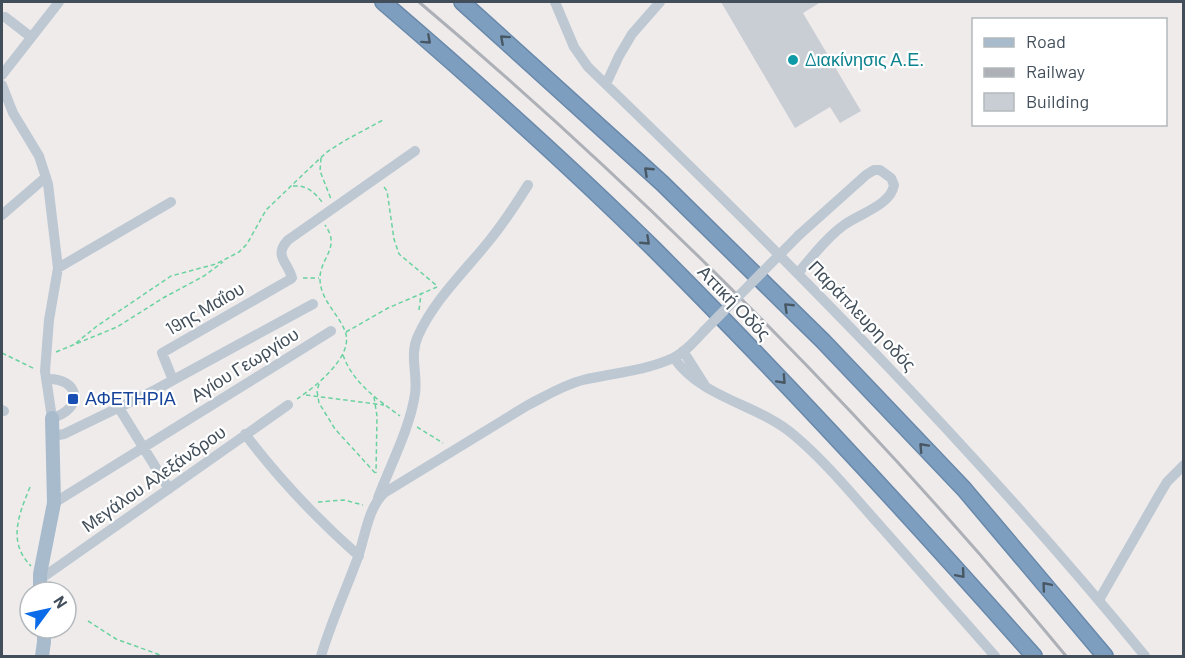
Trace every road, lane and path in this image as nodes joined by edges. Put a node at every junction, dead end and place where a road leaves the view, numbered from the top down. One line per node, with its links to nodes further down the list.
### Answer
1 (59, 2): 7 (street)
2 (383, 2): 71 (highway, Αττική Οδός, one-way to 71)
3 (462, 2): 72 (highway, Αττική Οδός, one-way to 3)
4 (555, 2): 9 (street, Παράπλευρη οδός)
5 (660, 2): 9 (street)
6 (5, 17): 7 (street)
7 (31, 37): 8 (street)
8 (2, 75)
9 (606, 84): 23 (street, Παράπλευρη οδός)
10 (2, 85): 14 (street)
11 (383, 120): 13 (path)
12 (415, 151): 15 (street)
13 (321, 158): 17 (path); 19 (path)
14 (46, 177): 20 (street); 22 (street)
15 (379, 177): 19 (street); 28 (path)
16 (528, 185): 47 (street)
17 (291, 186): 19 (path); 21 (path)
18 (171, 202): 22 (street)
19 (327, 212): 24 (path); 25 (street)
20 (2, 215)
21 (226, 260): 29 (path); 29 (path)
22 (58, 268): 33 (street)
23 (798, 273): 30 (street, bridge); 64 (street, Παράπλευρη οδός)
24 (320, 278): 25 (path); 28 (path)
25 (291, 279): 36 (street, 19ης Μαΐου)
26 (313, 304): 36 (street)
27 (331, 331): 50 (street, Αγίου Γεωργίου)
28 (346, 332): 32 (path)
29 (76, 343): 33 (path)
30 (683, 351): 34 (street); 38 (street)
31 (2, 353): 35 (path)
32 (343, 354): 37 (path); 41 (path)
33 (45, 356): 35 (street)
34 (674, 358): 38 (street); 51 (street)
35 (45, 375): 46 (street); 46 (street)
36 (173, 380): 45 (street)
37 (320, 381): 39 (path); 40 (path)
38 (705, 386): 70 (street)
39 (304, 395): 40 (path); 43 (path)
40 (318, 396): 42 (path); 53 (path)
41 (374, 396): 42 (path); 44 (path)
42 (375, 403): 44 (path); 53 (path)
43 (288, 405): 48 (street, Μεγάλου Αλεξάνδρου)
44 (385, 405): 47 (path)
45 (118, 408): 49 (street); 50 (street)
46 (52, 418): 49 (main road)
47 (407, 421): 51 (path); 54 (street)
48 (245, 434): 56 (street, Μεγάλου Αλεξάνδρου); 59 (street)
49 (53, 436): 58 (main road)
50 (144, 448): 56 (street); 58 (street, Αγίου Γεωργίου)
51 (454, 450): 57 (street)
52 (1184, 465): 64 (street)
53 (376, 474): 54 (path)
54 (384, 483): 57 (street)
55 (30, 487): 61 (path)
56 (169, 489): 63 (street, Μεγάλου Αλεξάνδρου)
57 (378, 499): 59 (path); 60 (street)
58 (54, 503): 62 (main road)
59 (303, 505): 60 (street)
60 (358, 556): 69 (street)
61 (39, 580)
62 (40, 580)
63 (43, 580)
64 (1100, 600): 73 (street, Παράπλευρη οδός)
65 (88, 621): 68 (path)
66 (44, 640): 67 (main road)
67 (42, 657)
68 (163, 657)
69 (321, 657)
70 (995, 657)
71 (1034, 657)
72 (1105, 657)
73 (1145, 657)

